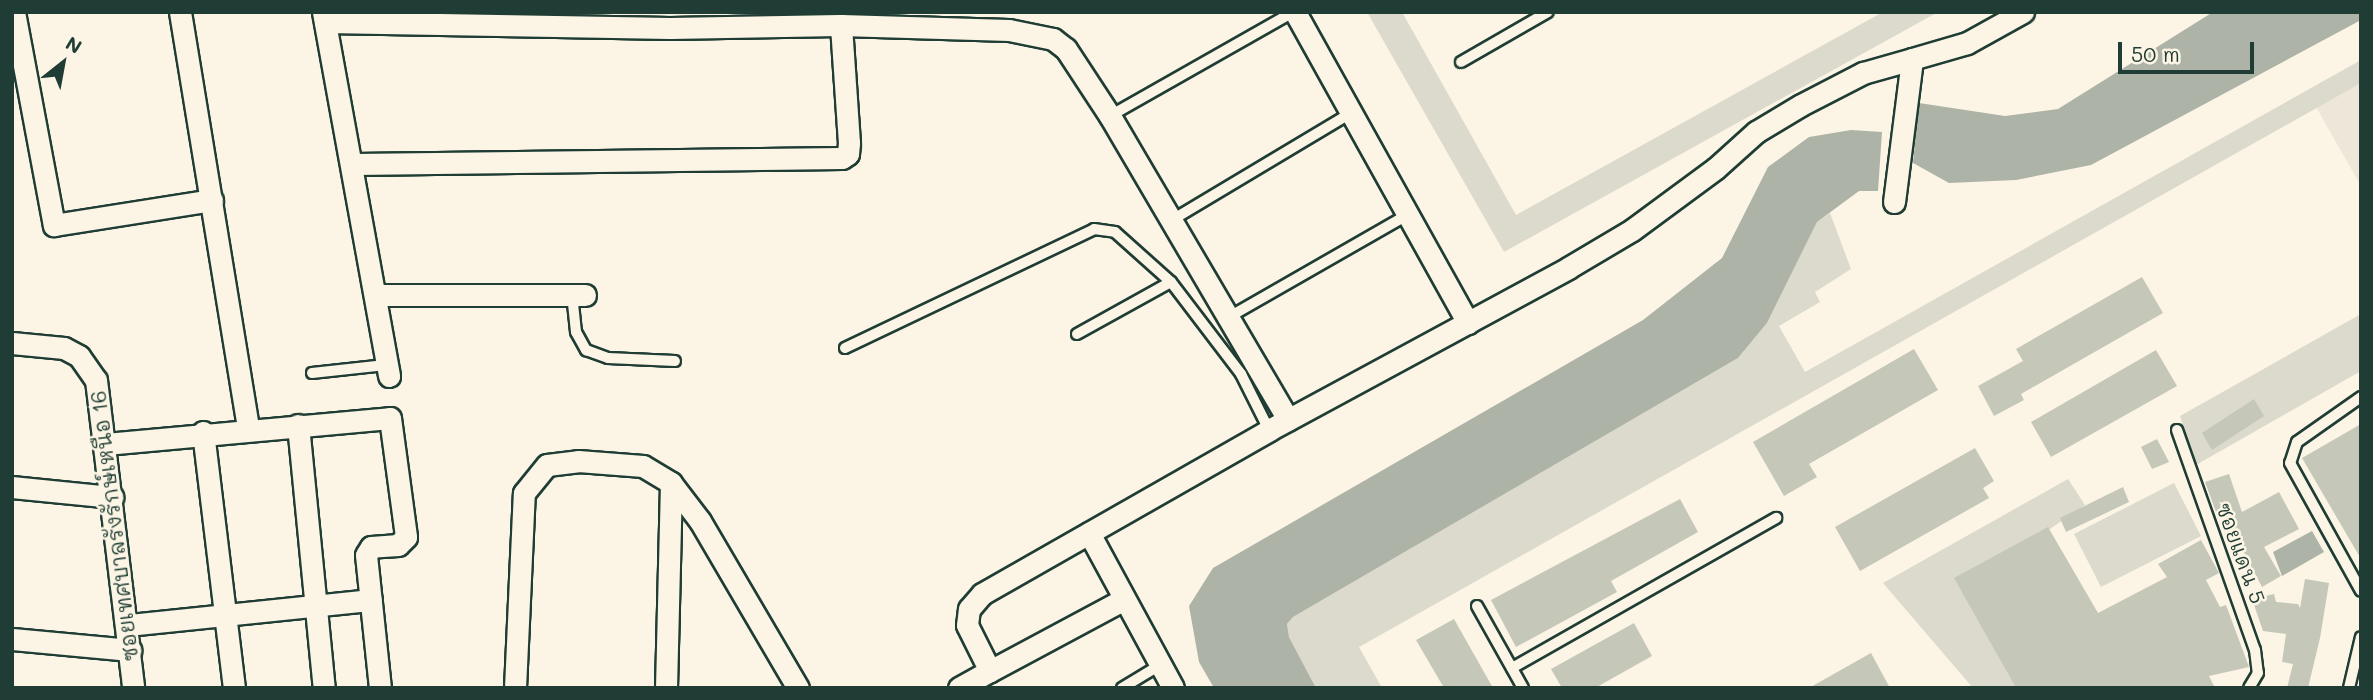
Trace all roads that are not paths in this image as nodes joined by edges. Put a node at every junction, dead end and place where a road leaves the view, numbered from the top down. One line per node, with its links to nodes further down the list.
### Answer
1 (14, 12): 15 (street)
2 (180, 12): 15 (street)
3 (1294, 12): 12 (street); 13 (lane)
4 (1548, 12): 11 (lane)
5 (2023, 12): 10 (street)
6 (324, 17): 7 (street); 14 (street)
7 (670, 20): 9 (street)
8 (1012, 21): 9 (street); 13 (street)
9 (841, 25): 14 (street)
10 (1912, 59): 16 (street); 23 (street)
11 (1461, 62)
12 (1351, 113): 17 (street); 18 (lane)
13 (1110, 116): 18 (street)
14 (354, 164): 20 (street)
15 (212, 200): 33 (street)
16 (1894, 202)
17 (1408, 215): 22 (lane); 23 (street)
18 (1172, 220): 22 (street)
19 (1171, 282): 24 (lane); 26 (lane); 34 (lane)
20 (375, 295): 21 (street); 28 (street)
21 (578, 295): 27 (lane)
22 (1229, 317): 31 (street)
23 (1468, 323): 31 (street)
24 (1077, 334)
25 (12, 342): 37 (street, ซอยเทศบาลรังรักษ์เหนือ 16)
26 (845, 348)
27 (674, 361)
28 (388, 370): 29 (lane)
29 (312, 373)
30 (2361, 397): 43 (lane)
31 (1288, 420): 34 (street)
32 (298, 425): 33 (street); 45 (street); 47 (street)
33 (248, 429): 36 (street)
34 (1269, 430): 42 (street)
35 (2177, 430): 67 (lane, ซอยแดน 5)
36 (203, 432): 37 (street); 48 (street)
37 (105, 444): 40 (street, ซอยเทศบาลรังรักษ์เหนือ 16)
38 (671, 483): 60 (street); 61 (street); 62 (street)
39 (12, 487): 40 (street)
40 (113, 497): 49 (street, ซอยเทศบาลรังรักษ์เหนือ 16)
41 (1776, 518): 54 (lane)
42 (1089, 533): 44 (street); 55 (street)
43 (2361, 591)
44 (1125, 598): 53 (street); 55 (street)
45 (371, 600): 47 (street); 59 (street)
46 (1477, 606): 54 (lane)
47 (314, 607): 48 (street); 58 (street)
48 (224, 617): 49 (street); 57 (street)
49 (128, 625): 52 (street, ซอยเทศบาลรังรักษ์เหนือ 16)
50 (2361, 637): 68 (lane)
51 (12, 639): 52 (street)
52 (130, 650): 56 (street, ซอยเทศบาลรังรักษ์เหนือ 16)
53 (1160, 665): 64 (lane); 65 (street)
54 (1512, 668): 66 (lane)
55 (990, 671): 63 (street)
56 (133, 688)
57 (234, 688)
58 (324, 688)
59 (380, 688)
60 (516, 688)
61 (666, 688)
62 (797, 688)
63 (959, 688)
64 (1122, 688)
65 (1173, 688)
66 (1523, 688)
67 (2249, 688)
68 (2348, 688)

